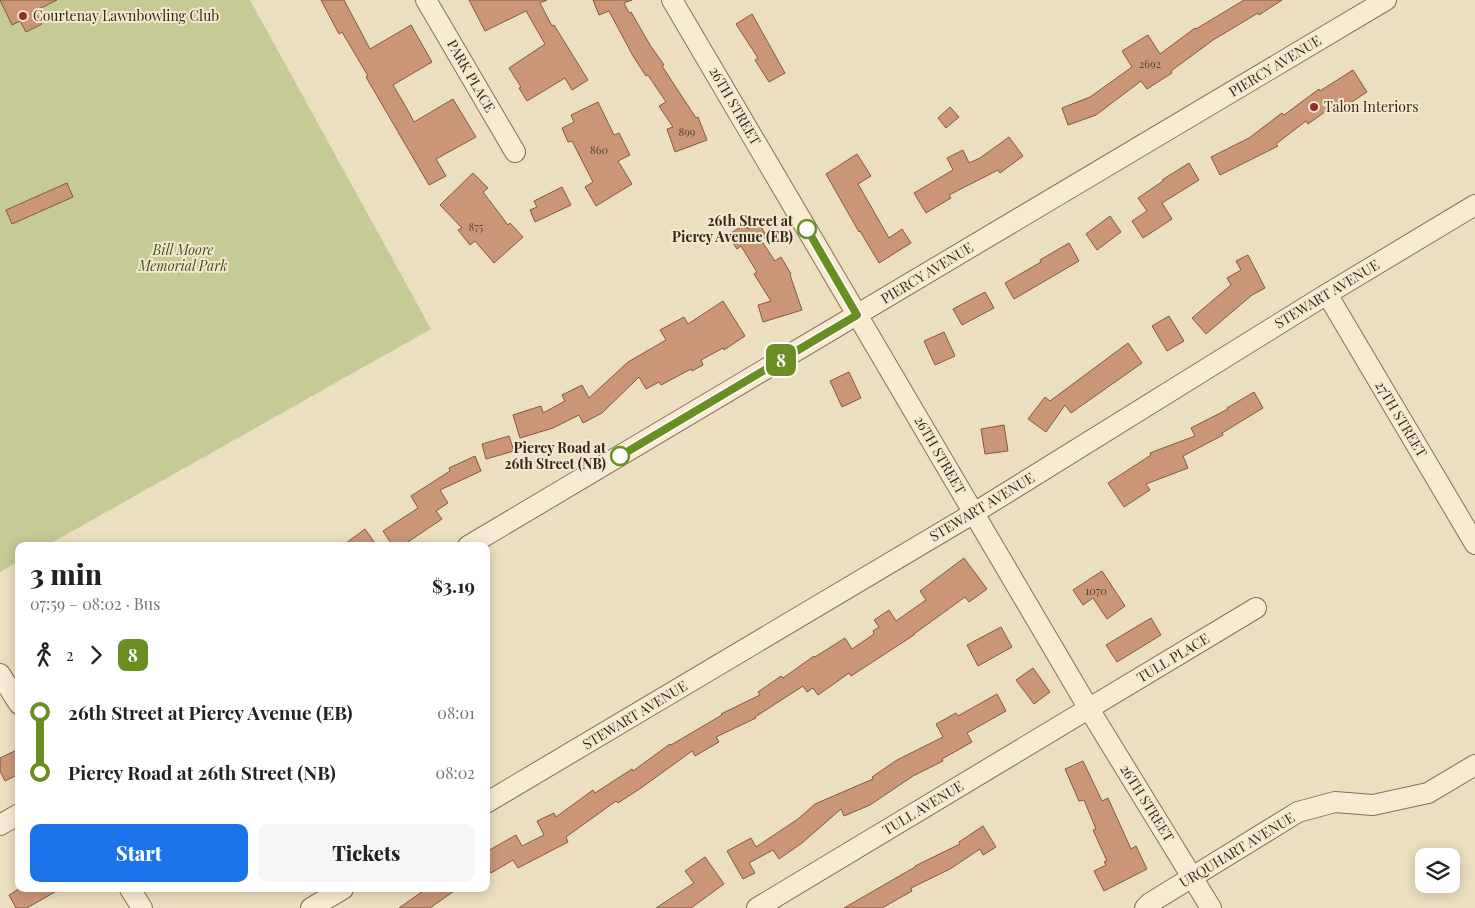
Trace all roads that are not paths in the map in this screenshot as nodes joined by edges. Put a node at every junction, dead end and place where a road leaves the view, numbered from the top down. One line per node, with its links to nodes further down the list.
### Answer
1 (426, 0): 4 (street, PARK PLACE)
2 (672, 0): 7 (street, 26TH STREET)
3 (1386, 0): 7 (street, PIERCY AVENUE)
4 (515, 152)
5 (1475, 204): 6 (street, STEWART AVENUE)
6 (1327, 294): 8 (street, STEWART AVENUE); 10 (street, 27TH STREET)
7 (857, 315): 8 (street, 26TH STREET); 9 (street, PIERCY AVENUE)
8 (974, 513): 14 (street, 26TH STREET); 16 (street, STEWART AVENUE)
9 (475, 542)
10 (1475, 544)
11 (1256, 608): 14 (street, TULL PLACE)
12 (0, 674): 13 (street)
13 (15, 698)
14 (1089, 709): 19 (street, 26TH STREET); 24 (street, TULL AVENUE)
15 (1475, 765): 19 (street, URQUHART AVENUE)
16 (490, 802)
17 (15, 816): 18 (street)
18 (0, 825)
19 (1192, 876): 25 (street, URQUHART AVENUE); 26 (street, 26TH STREET)
20 (132, 892): 22 (street)
21 (338, 892): 23 (street)
22 (142, 908)
23 (311, 908)
24 (757, 908)
25 (1145, 908)
26 (1211, 908)

